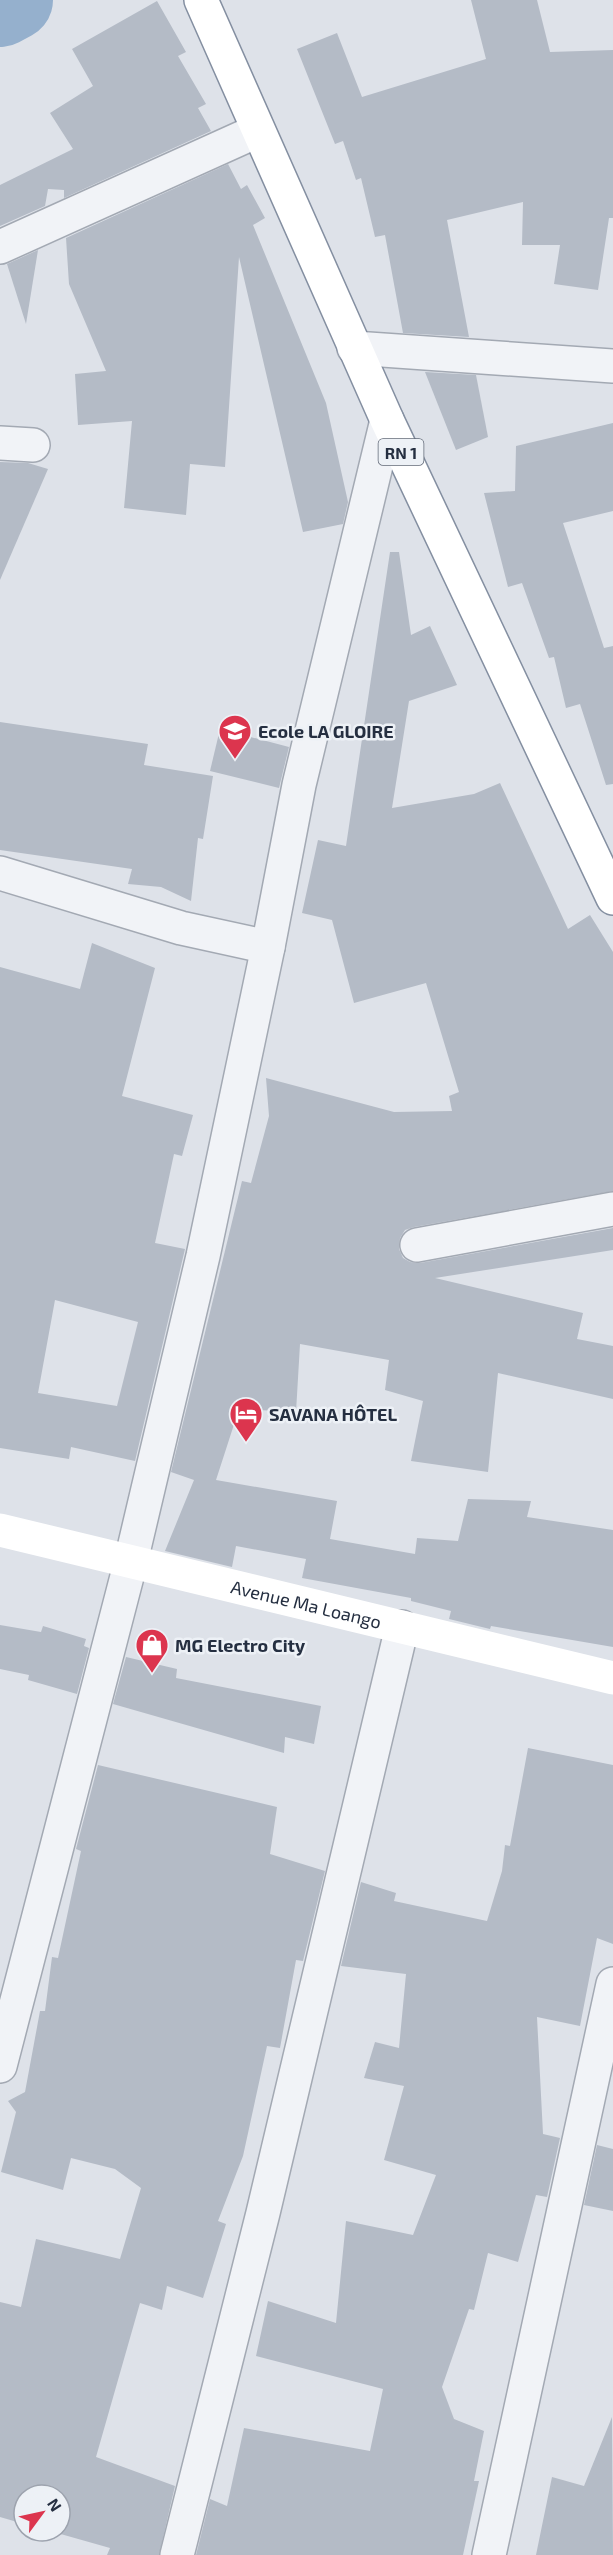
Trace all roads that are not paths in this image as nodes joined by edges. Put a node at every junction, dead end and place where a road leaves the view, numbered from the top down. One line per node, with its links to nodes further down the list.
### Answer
1 (201, 0): 2 (main road, RN 1)
2 (257, 131): 3 (street); 4 (main road, RN 1)
3 (0, 247)
4 (354, 348): 5 (street); 6 (main road, RN 1)
5 (613, 366)
6 (387, 420): 10 (main road, RN 1); 11 (street)
7 (0, 443): 8 (street)
8 (33, 446)
9 (0, 873): 11 (street)
10 (613, 898)
11 (268, 947): 15 (street)
12 (613, 1209): 13 (street)
13 (417, 1245)
14 (0, 1530): 15 (main road, Avenue Ma Loango)
15 (131, 1561): 16 (main road, Avenue Ma Loango); 19 (street)
16 (402, 1627): 17 (main road, Avenue Ma Loango); 20 (street)
17 (613, 1678)
18 (613, 1983): 21 (street)
19 (0, 2066)
20 (177, 2555)
21 (489, 2555)

